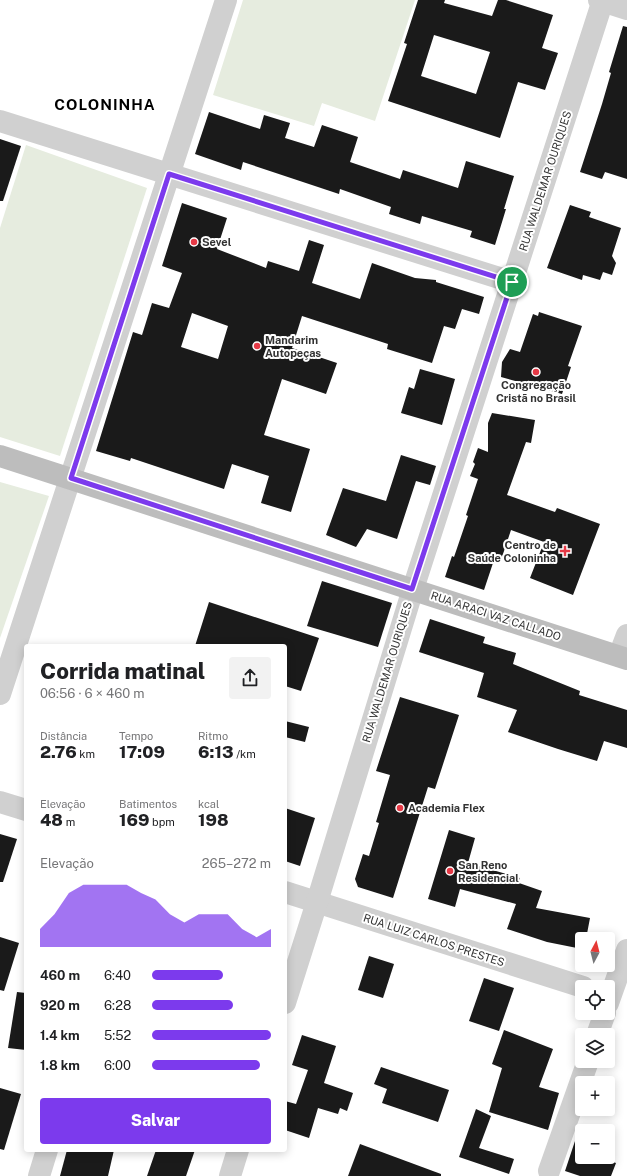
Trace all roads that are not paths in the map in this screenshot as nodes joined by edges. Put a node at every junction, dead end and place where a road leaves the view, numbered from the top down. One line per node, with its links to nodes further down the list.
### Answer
1 (226, 0): 5 (street)
2 (601, 0): 3 (street); 6 (street, RUA WALDEMAR OURIQUES)
3 (627, 9)
4 (0, 121): 5 (street)
5 (169, 174): 6 (street); 8 (street)
6 (512, 282): 9 (street, RUA WALDEMAR OURIQUES)
7 (0, 456): 8 (main road, RUA ARACI VAZ CALLADO)
8 (71, 478): 9 (main road, RUA ARACI VAZ CALLADO); 12 (street)
9 (412, 589): 11 (main road, RUA ARACI VAZ CALLADO); 16 (street, RUA WALDEMAR OURIQUES)
10 (627, 635): 11 (street)
11 (623, 657)
12 (0, 694)
13 (0, 802): 14 (street)
14 (24, 809)
15 (287, 893): 16 (street, RUA LUIZ CARLOS PRESTES)
16 (317, 902): 19 (street, RUA LUIZ CARLOS PRESTES); 20 (street, RUA WALDEMAR OURIQUES)
17 (627, 950): 18 (street)
18 (615, 983)
19 (575, 984)
20 (287, 997)
21 (586, 1068): 24 (street)
22 (46, 1152): 25 (street)
23 (237, 1152): 26 (street)
24 (549, 1171)
25 (39, 1176)
26 (230, 1176)

